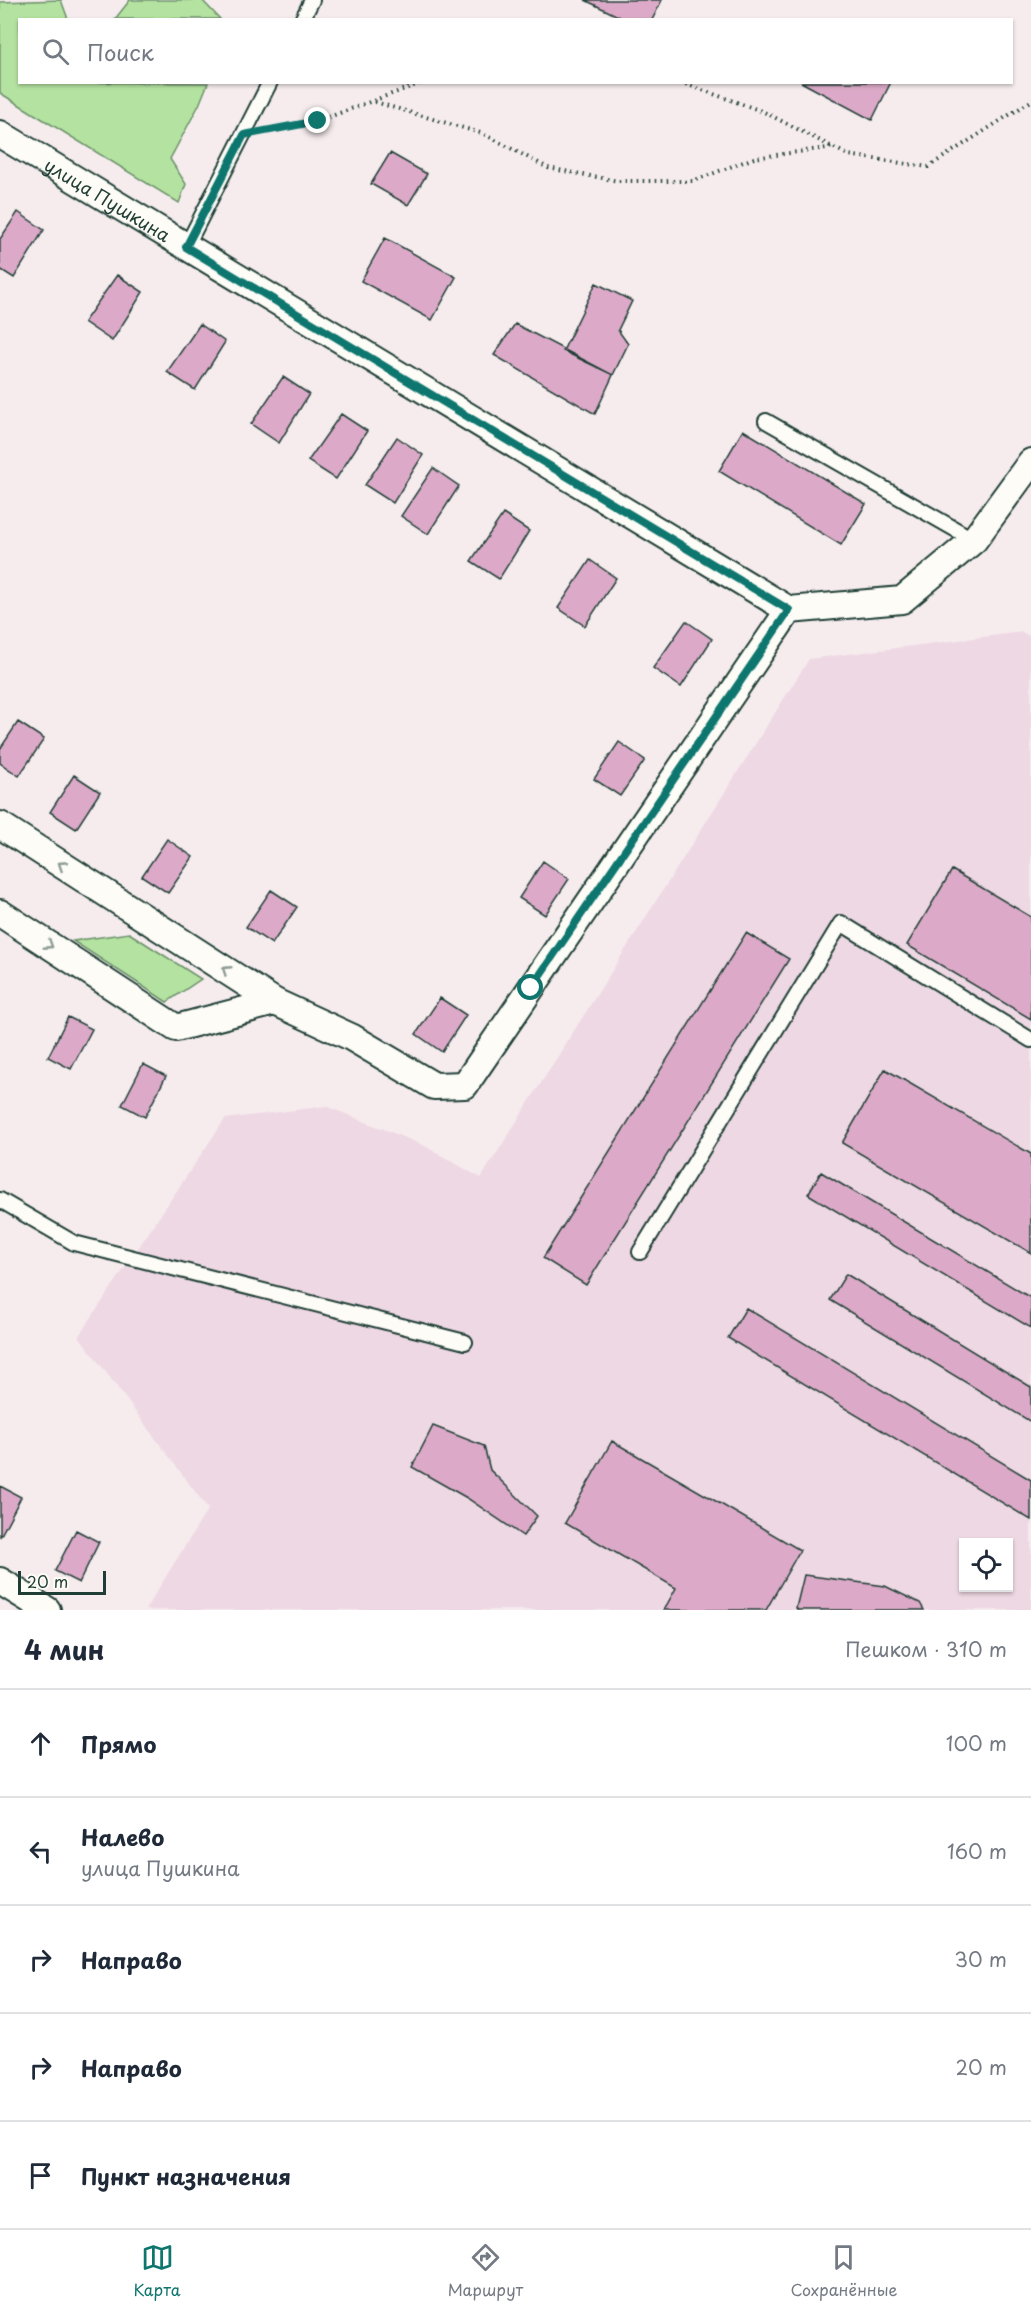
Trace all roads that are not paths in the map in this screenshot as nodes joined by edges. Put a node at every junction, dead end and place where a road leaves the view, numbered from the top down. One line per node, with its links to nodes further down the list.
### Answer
1 (312, 0): 2 (lane)
2 (303, 18)
3 (269, 84): 5 (lane)
4 (0, 134): 5 (street, улица Пушкина)
5 (186, 247): 9 (street, улица Пушкина)
6 (766, 421): 8 (lane)
7 (1031, 462): 8 (street)
8 (974, 540): 9 (street)
9 (789, 610): 12 (street)
10 (0, 825): 12 (street, one-way to 10)
11 (0, 913): 12 (street, one-way to 12)
12 (275, 1002)
13 (1031, 1040): 15 (lane)
14 (0, 1200): 16 (lane)
15 (640, 1252)
16 (465, 1342)
17 (0, 1581): 18 (street)
18 (47, 1610)

